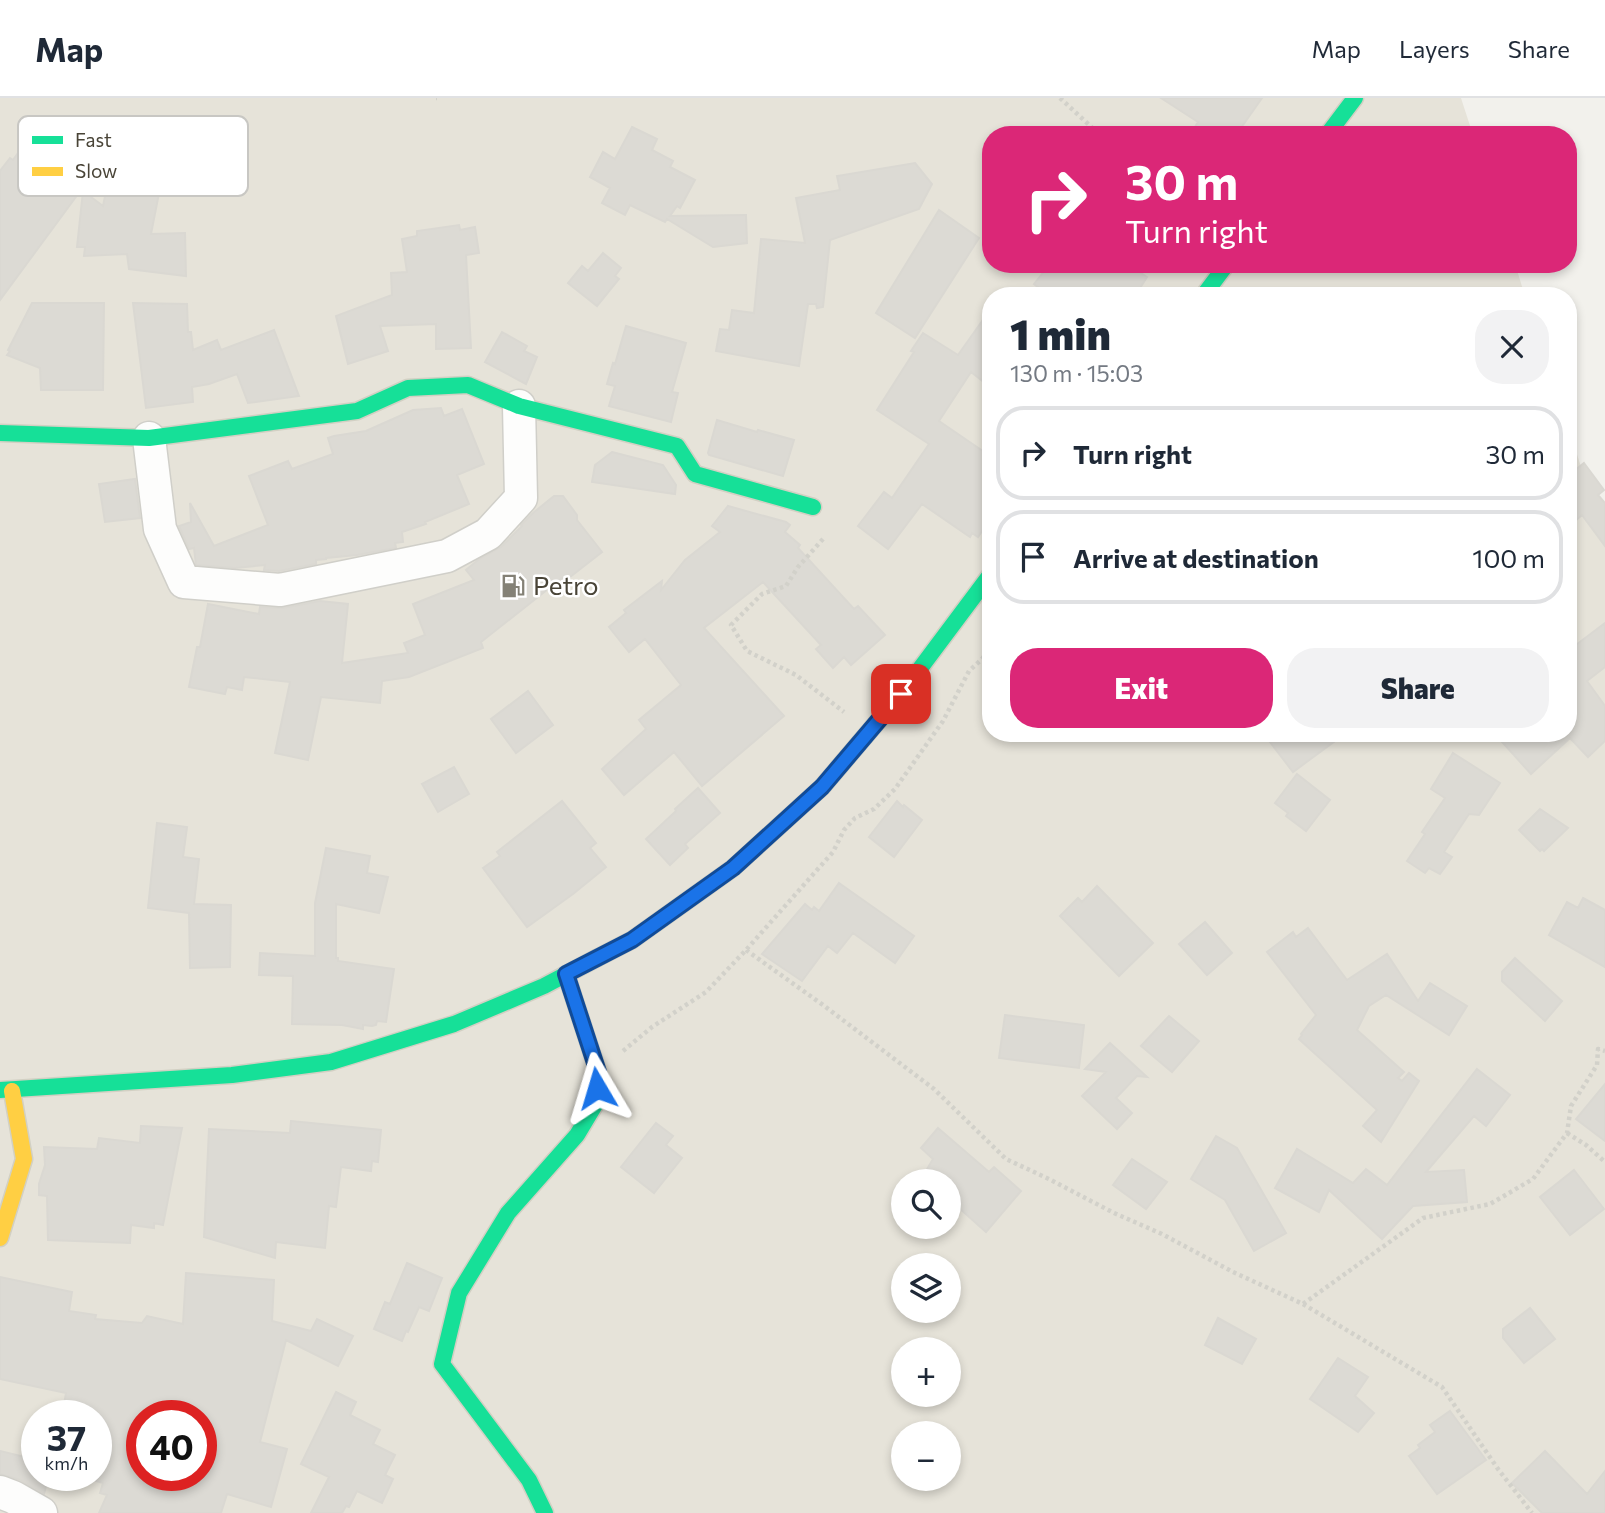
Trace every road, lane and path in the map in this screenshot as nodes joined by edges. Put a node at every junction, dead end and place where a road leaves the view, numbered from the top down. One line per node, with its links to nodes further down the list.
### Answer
1 (1060, 98): 3 (path)
2 (1355, 98): 4 (street)
3 (1090, 126)
4 (1334, 126)
5 (519, 405): 7 (street); 7 (street); 8 (street)
6 (0, 433): 7 (street)
7 (149, 438)
8 (813, 507): 11 (path)
9 (982, 586): 11 (street)
10 (982, 659): 12 (path)
11 (870, 731): 13 (street)
12 (746, 950): 15 (path); 20 (path)
13 (566, 974): 15 (street); 16 (street)
14 (1605, 1051): 17 (path)
15 (598, 1072): 23 (street)
16 (6, 1091): 19 (street)
17 (1567, 1133): 18 (path); 20 (path)
18 (1605, 1161)
19 (0, 1238)
20 (1303, 1304): 24 (path)
21 (0, 1492): 22 (street)
22 (41, 1513)
23 (545, 1513)
24 (1532, 1513)

